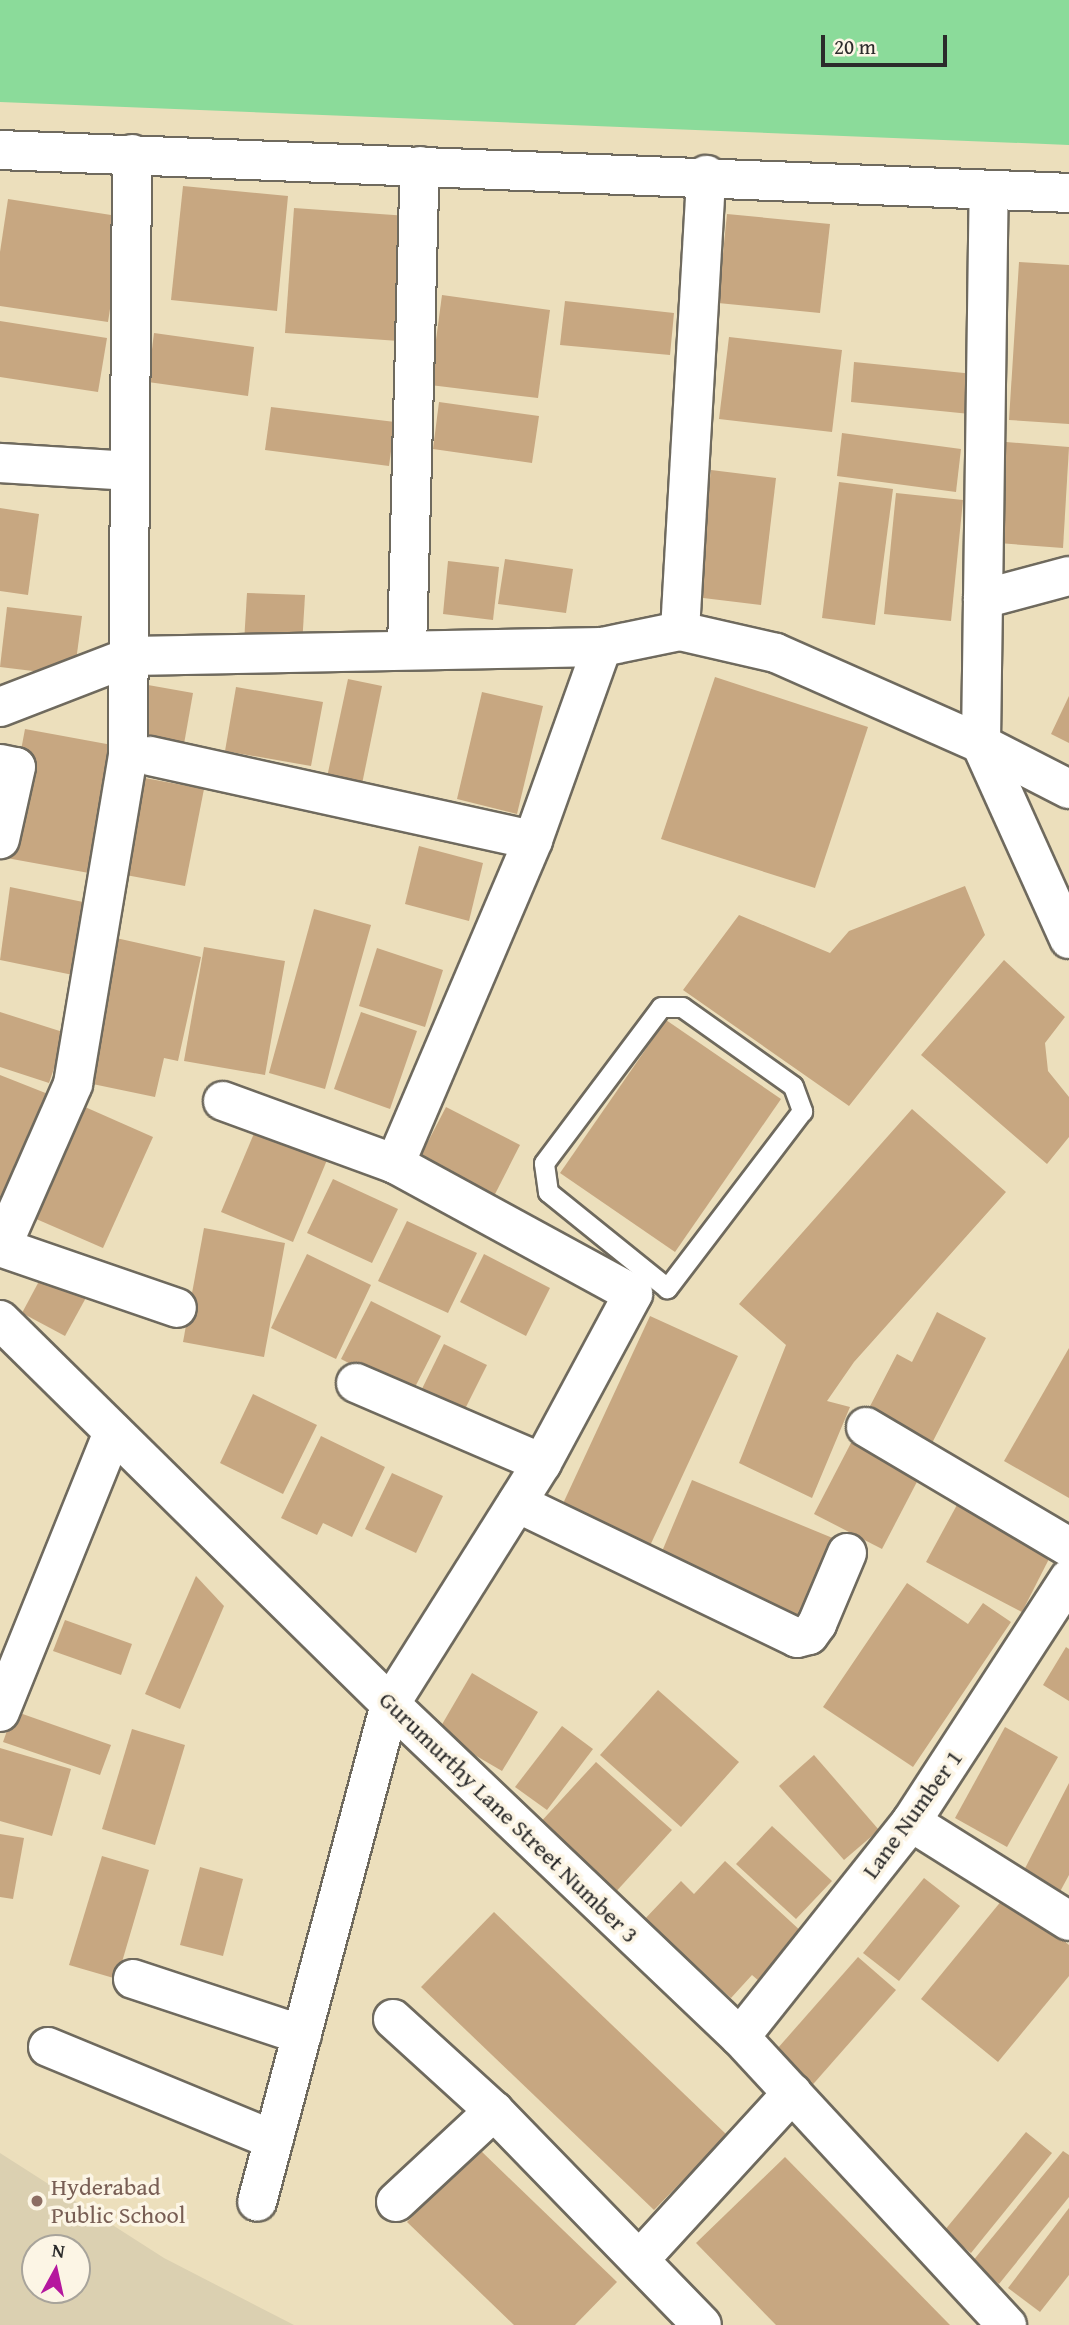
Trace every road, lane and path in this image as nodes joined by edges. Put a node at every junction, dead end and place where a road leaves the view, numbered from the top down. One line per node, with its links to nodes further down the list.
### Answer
1 (0, 150): 2 (street)
2 (132, 154): 3 (street); 8 (street)
3 (420, 166): 4 (street); 13 (street)
4 (706, 175): 5 (street); 11 (street)
5 (989, 193): 6 (street); 10 (street)
6 (1069, 193)
7 (0, 463): 8 (street)
8 (129, 471): 14 (street)
9 (1069, 576): 10 (street)
10 (983, 599): 16 (street)
11 (680, 631): 12 (street); 16 (street)
12 (602, 647): 13 (street); 21 (street)
13 (407, 649): 14 (street)
14 (132, 656): 15 (street); 25 (street)
15 (0, 707)
16 (981, 744): 19 (street); 22 (street)
17 (150, 756): 21 (street)
18 (0, 765): 20 (street)
19 (1069, 789)
20 (0, 839)
21 (533, 840): 24 (street)
22 (1069, 939)
23 (223, 1101): 24 (street)
24 (395, 1164): 26 (street)
25 (1, 1247): 27 (street)
26 (643, 1285): 26 (lane); 32 (street)
27 (177, 1308)
28 (0, 1320): 31 (street, Gurumurthy Lane Street Number 3)
29 (356, 1383): 32 (street)
30 (866, 1427): 34 (street)
31 (113, 1432): 37 (street, Gurumurthy Lane Street Number 3); 38 (street)
32 (542, 1463): 33 (street)
33 (517, 1503): 35 (street); 37 (street)
34 (1069, 1547)
35 (847, 1553)
36 (1069, 1579): 39 (street, Lane Number 1)
37 (390, 1704): 43 (street); 44 (street, Gurumurthy Lane Street Number 3)
38 (0, 1712)
39 (911, 1822): 40 (street); 44 (street, Lane Number 1)
40 (1069, 1921)
41 (133, 1979): 43 (street)
42 (393, 2019): 47 (street)
43 (302, 2035): 48 (street)
44 (740, 2038): 46 (street, Gurumurthy Lane Street Number 3)
45 (48, 2048): 48 (street)
46 (792, 2093): 51 (street); 53 (street, Gurumurthy Lane Street Number 3)
47 (494, 2111): 50 (street); 51 (street)
48 (274, 2140): 49 (street)
49 (257, 2202)
50 (396, 2202)
51 (641, 2258): 52 (street)
52 (702, 2325)
53 (1007, 2325)

